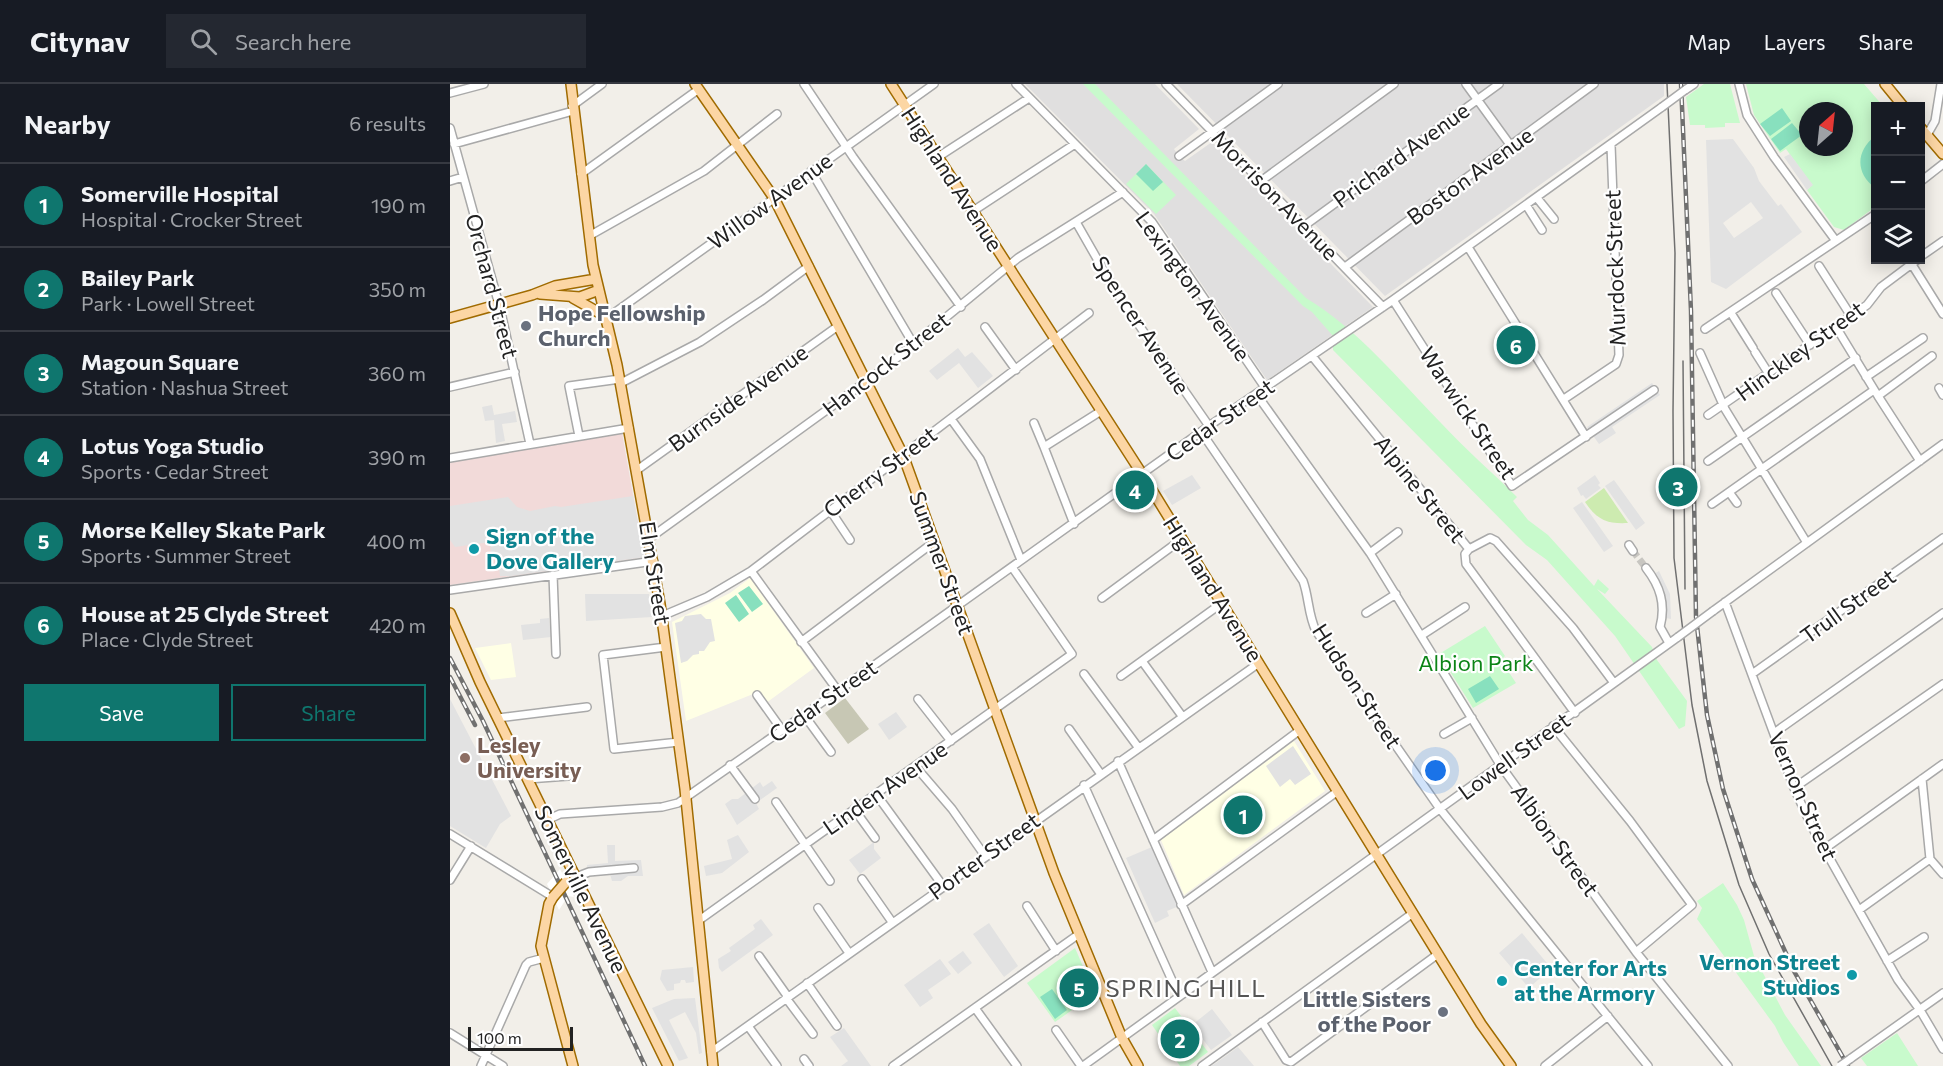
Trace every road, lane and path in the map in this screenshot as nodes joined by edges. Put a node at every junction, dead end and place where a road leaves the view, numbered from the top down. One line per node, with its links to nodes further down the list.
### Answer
1 (484, 84): 19 (street)
2 (571, 84): 24 (main road, Elm Street)
3 (602, 84): 24 (street)
4 (804, 84): 33 (street)
5 (891, 84): 23 (main road, Highland Avenue)
6 (934, 84): 23 (street, Willow Avenue)
7 (1016, 84): 20 (street, Lexington Avenue)
8 (1166, 84): 28 (street, Morrison Avenue)
9 (1278, 84): 28 (street)
10 (1394, 84): 45 (street)
11 (1466, 84): 21 (street)
12 (1499, 84): 21 (street, Prichard Avenue)
13 (1594, 84): 35 (street, Boston Avenue)
14 (1694, 84): 34 (street, Cedar Street, bridge)
15 (1739, 84): 57 (street)
16 (1885, 84): 22 (main road)
17 (1941, 84): 27 (street)
18 (697, 86): 32 (main road, Summer Street); 41 (street)
19 (450, 93)
20 (1029, 98): 31 (street, Lexington Avenue); 38 (street)
21 (1478, 99): 35 (street); 54 (street, Prichard Avenue)
22 (1900, 102)
23 (904, 104): 33 (street, Willow Avenue); 38 (main road, Highland Avenue)
24 (572, 108): 30 (street); 41 (main road, Elm Street)
25 (777, 114): 32 (street)
26 (450, 128): 30 (street, Orchard Street)
27 (1925, 130)
28 (1212, 132): 37 (street); 45 (street, Morrison Avenue)
29 (1925, 132): 36 (main road)
30 (454, 144): 42 (street, Orchard Street)
31 (1075, 144): 46 (street, Lexington Avenue); 50 (street)
32 (737, 145): 47 (main road, Summer Street); 56 (street)
33 (846, 145): 40 (street, Willow Avenue); 74 (street)
34 (1611, 145): 48 (street, Cedar Street); 105 (street, Murdock Street)
35 (1511, 146): 66 (street, Boston Avenue)
36 (1943, 154)
37 (1179, 156)
38 (938, 157): 50 (main road, Highland Avenue)
39 (1943, 164): 43 (street)
40 (811, 171): 47 (street, Willow Avenue); 88 (street)
41 (581, 174): 56 (main road, Elm Street)
42 (463, 177): 44 (street); 73 (street, Orchard Street)
43 (1925, 178)
44 (450, 181)
45 (1261, 181): 54 (street, Morrison Avenue)
46 (1123, 192): 53 (street, Hancock Street); 101 (street, Lexington Avenue)
47 (774, 198): 63 (main road, Summer Street); 79 (street, Willow Avenue)
48 (1537, 198): 49 (street, Cedar Street); 52 (street)
49 (1526, 206): 55 (street); 59 (street, Cedar Street)
50 (972, 211): 64 (main road, Highland Avenue)
51 (1871, 217): 57 (street)
52 (1554, 219)
53 (1076, 222): 64 (street, Hancock Street); 111 (street, Spencer Avenue)
54 (1304, 226): 66 (street, Morrison Avenue)
55 (1542, 231)
56 (589, 236): 67 (main road, Elm Street)
57 (1836, 241): 77 (street)
58 (1943, 241): 60 (street)
59 (1468, 247): 72 (street, Cedar Street); 105 (street)
60 (1925, 254)
61 (1910, 264): 80 (street, Hinckley Street)
62 (1916, 264): 78 (street)
63 (808, 266): 82 (main road, Summer Street); 98 (street)
64 (1008, 266): 74 (street, Hancock Street); 87 (main road, Highland Avenue)
65 (1819, 266): 80 (street)
66 (1345, 267): 75 (street, Morrison Avenue)
67 (596, 279): 68 (main road, Elm Street); 70 (main road)
68 (599, 290): 71 (main road); 79 (main road, Elm Street)
69 (1776, 293): 89 (street)
70 (532, 295): 71 (main road); 73 (main road)
71 (568, 296): 79 (main road)
72 (1393, 300): 75 (street, Cedar Street); 115 (street, Warwick Street)
73 (499, 304): 81 (main road); 95 (street, Orchard Street)
74 (961, 307): 88 (street, Hancock Street)
75 (1383, 307): 91 (street, Cedar Street)
76 (1089, 313): 87 (street, Cherry Street)
77 (1731, 313): 85 (street); 96 (street)
78 (1943, 314)
79 (605, 316): 98 (main road, Elm Street)
80 (1851, 316): 84 (street, Hinckley Street)
81 (450, 318)
82 (838, 326): 99 (main road, Summer Street); 125 (street, Burnside Avenue)
83 (986, 327): 94 (street)
84 (1836, 327): 89 (street, Hinckley Street); 93 (street)
85 (1705, 329)
86 (1923, 338): 97 (street)
87 (1056, 340): 94 (street, Cherry Street); 107 (main road, Highland Avenue)
88 (914, 345): 99 (street, Hancock Street)
89 (1809, 345): 96 (street, Hinckley Street)
90 (1700, 353): 106 (street)
91 (1312, 357): 101 (street, Cedar Street); 139 (street, Alpine Street)
92 (1932, 357): 103 (street)
93 (1856, 358): 97 (street); 116 (street)
94 (1017, 370): 109 (street, Cherry Street)
95 (515, 372): 100 (street); 117 (street, Orchard Street)
96 (1769, 374): 106 (street, Hinckley Street)
97 (1866, 377): 103 (street)
98 (620, 381): 112 (main road, Elm Street); 114 (street)
99 (866, 382): 120 (main road, Summer Street); 133 (street, Hancock Street)
100 (450, 387)
101 (1266, 388): 104 (street, Cedar Street)
102 (1654, 390): 115 (street)
103 (1876, 393): 123 (street); 124 (street)
104 (1257, 395): 111 (street, Cedar Street); 140 (street, Albion Street)
105 (1564, 399): 115 (street)
106 (1724, 405): 108 (street, Hinckley Street); 116 (street)
107 (1101, 411): 119 (street); 126 (main road, Highland Avenue)
108 (1708, 415)
109 (951, 419): 120 (street, Cherry Street); 141 (street)
110 (1034, 423): 119 (street)
111 (1209, 426): 113 (street, Cedar Street)
112 (629, 428): 114 (street); 125 (main road, Elm Street)
113 (1202, 433): 126 (street, Cedar Street); 207 (street, Hudson Street)
114 (579, 436): 117 (street)
115 (1586, 436)
116 (1742, 438): 122 (street); 124 (street)
117 (530, 444): 121 (street)
118 (1943, 444): 123 (street, Lowell Street)
119 (1044, 447): 131 (street)
120 (903, 455): 130 (street, Cherry Street); 137 (main road, Summer Street)
121 (450, 458)
122 (1708, 460)
123 (1920, 461): 138 (street, Lowell Street)
124 (1762, 469): 127 (street); 138 (street)
125 (637, 470): 133 (main road, Elm Street)
126 (1142, 474): 131 (street, Cedar Street); 135 (main road, Highland Avenue)
127 (1729, 492): 128 (street); 129 (street)
128 (1737, 503)
129 (1712, 504)
130 (830, 510): 136 (street); 145 (street, Cherry Street)
131 (1074, 524): 141 (street, Cedar Street)
132 (1398, 532): 140 (street)
133 (650, 538): 142 (main road, Elm Street)
134 (1943, 538): 166 (street, Trull Street)
135 (1182, 539): 149 (street); 150 (main road, Highland Avenue)
136 (850, 540)
137 (934, 542): 152 (main road, Summer Street); 159 (street)
138 (1807, 543): 151 (street, Lowell Street)
139 (1470, 549): 168 (street); 175 (street, Alpine Street)
140 (1370, 553): 148 (street, Albion Street)
141 (1021, 560): 143 (street, Cedar Street)
142 (654, 561): 146 (street); 157 (main road, Elm Street)
143 (1012, 567): 152 (street, Cedar Street); 174 (street, Linden Avenue)
144 (1646, 568): 160 (street)
145 (751, 571): 157 (street, Cherry Street); 159 (street)
146 (553, 575): 147 (street); 162 (street)
147 (450, 590)
148 (1396, 594): 155 (street); 158 (street, Albion Street)
149 (1102, 598)
150 (1222, 603): 163 (street); 164 (main road, Highland Avenue)
151 (1725, 603): 160 (street, Lowell Street, bridge); 166 (street, Vernon Street)
152 (957, 606): 170 (street, Cedar Street); 174 (main road, Summer Street)
153 (1465, 607): 158 (street)
154 (450, 613): 178 (main road, Somerville Avenue)
155 (1366, 613)
156 (1943, 613): 184 (street)
157 (662, 616): 161 (main road, Elm Street)
158 (1422, 635): 179 (street, Albion Street)
159 (801, 642): 170 (street)
160 (1669, 643): 168 (street, Lowell Street)
161 (666, 648): 187 (main road, Elm Street); 187 (street)
162 (556, 654)
163 (1142, 661): 167 (street); 177 (street)
164 (1259, 663): 177 (street, Porter Street); 183 (main road, Highland Avenue)
165 (1084, 674): 188 (street)
166 (1752, 674): 184 (street, Vernon Street)
167 (1121, 676)
168 (1614, 683): 175 (street, Lowell Street)
169 (1943, 684): 200 (street)
170 (838, 691): 176 (street, Cedar Street)
171 (757, 695): 182 (street)
172 (918, 699): 186 (street)
173 (588, 707): 178 (street)
174 (994, 710): 186 (street, Linden Avenue); 209 (main road, Summer Street)
175 (1575, 712): 180 (street, Lowell Street)
176 (804, 715): 182 (street, Cedar Street); 189 (street)
177 (1182, 716): 188 (street, Porter Street)
178 (498, 718): 197 (main road, Somerville Avenue)
179 (1472, 718): 185 (street); 194 (street, Albion Street)
180 (1553, 726): 194 (street, Lowell Street); 237 (street)
181 (1069, 729): 195 (street)
182 (782, 730): 192 (street, Cedar Street)
183 (1300, 730): 201 (main road, Highland Avenue); 212 (street)
184 (1774, 733): 200 (street, Vernon Street)
185 (1444, 734)
186 (951, 741): 193 (street, Linden Avenue)
187 (679, 742): 203 (main road, Elm Street)
188 (1138, 747): 190 (street, Porter Street)
189 (831, 752)
190 (1118, 761): 195 (street, Porter Street); 212 (street)
191 (1943, 764): 198 (street)
192 (730, 765): 203 (street, Cedar Street); 204 (street)
193 (915, 766): 202 (street, Linden Avenue); 217 (street)
194 (1501, 766): 207 (street, Lowell Street); 237 (street, Albion Street)
195 (1100, 773): 199 (street, Porter Street)
196 (568, 776): 197 (street)
197 (528, 779): 208 (main road, Somerville Avenue)
198 (1922, 779): 215 (street); 218 (street)
199 (1084, 785): 209 (street, Porter Street); 246 (street)
200 (1794, 788): 215 (street, Vernon Street)
201 (1338, 791): 216 (main road, Highland Avenue); 227 (street)
202 (876, 794): 206 (street, Linden Avenue); 225 (street)
203 (686, 797): 208 (street, Cedar Street); 232 (main road, Elm Street)
204 (754, 799)
205 (776, 802): 213 (street)
206 (854, 809): 211 (street); 213 (street, Linden Avenue)
207 (1440, 810): 216 (street, Lowell Street); 250 (street, Hudson Street)
208 (548, 820): 221 (main road, Somerville Avenue)
209 (1035, 820): 217 (street, Porter Street); 234 (main road, Summer Street)
210 (450, 834): 214 (street)
211 (875, 838)
212 (1153, 840): 227 (street)
213 (805, 845): 224 (street); 232 (street, Linden Avenue)
214 (471, 846): 223 (street); 226 (street)
215 (1823, 850): 230 (street, Vernon Street)
216 (1377, 854): 231 (main road, Highland Avenue); 243 (street, Lowell Street)
217 (985, 856): 225 (street, Porter Street)
218 (1930, 859): 220 (street); 230 (street)
219 (634, 868): 221 (street)
220 (1943, 874)
221 (576, 877): 226 (main road, bridge); 265 (main road, Somerville Avenue)
222 (862, 879): 233 (street)
223 (450, 880)
224 (830, 881)
225 (943, 886): 233 (street, Porter Street)
226 (553, 897): 241 (main road)
227 (1181, 905): 243 (street)
228 (1027, 906): 236 (street)
229 (818, 908): 238 (street)
230 (1859, 910): 242 (street, Vernon Street)
231 (1413, 913): 239 (main road, Highland Avenue); 251 (street)
232 (698, 921): 259 (main road, Elm Street)
233 (892, 922): 238 (street, Porter Street)
234 (1078, 934): 236 (street); 257 (main road, Summer Street)
235 (1924, 937): 242 (street)
236 (1056, 951): 248 (street)
237 (1636, 952): 277 (street, Albion Street)
238 (849, 953): 244 (street, Porter Street)
239 (1438, 954): 251 (street); 274 (main road, Highland Avenue)
240 (759, 956): 247 (street)
241 (544, 958): 260 (street); 262 (main road)
242 (1887, 961): 249 (street, Vernon Street)
243 (1212, 972): 246 (street, Lowell Street)
244 (807, 983): 247 (street, Porter Street); 253 (street)
245 (1943, 993): 249 (street)
246 (1179, 996): 257 (street, Lowell Street)
247 (787, 997): 252 (street, Porter Street); 256 (street)
248 (975, 1008): 269 (street); 270 (street)
249 (1920, 1010): 258 (street, Vernon Street); 278 (street, bridge)
250 (1608, 1016): 275 (street); 276 (street, Hudson Street)
251 (1262, 1022): 273 (street)
252 (748, 1026): 259 (street, Porter Street); 267 (street)
253 (837, 1026)
254 (1056, 1030): 271 (street)
255 (450, 1033): 260 (street)
256 (813, 1034)
257 (1122, 1038): 271 (street, Lowell Street); 272 (main road, Summer Street)
258 (1943, 1049)
259 (711, 1052): 266 (main road, Elm Street)
260 (486, 1055): 263 (street); 264 (street)
261 (804, 1059): 268 (street)
262 (570, 1065)
263 (481, 1066)
264 (503, 1066)
265 (668, 1066)
266 (713, 1066)
267 (777, 1066)
268 (809, 1066)
269 (893, 1066)
270 (1017, 1066)
271 (1082, 1066)
272 (1138, 1066)
273 (1202, 1066)
274 (1511, 1066)
275 (1545, 1066)
276 (1648, 1066)
277 (1728, 1066)
278 (1840, 1066)

